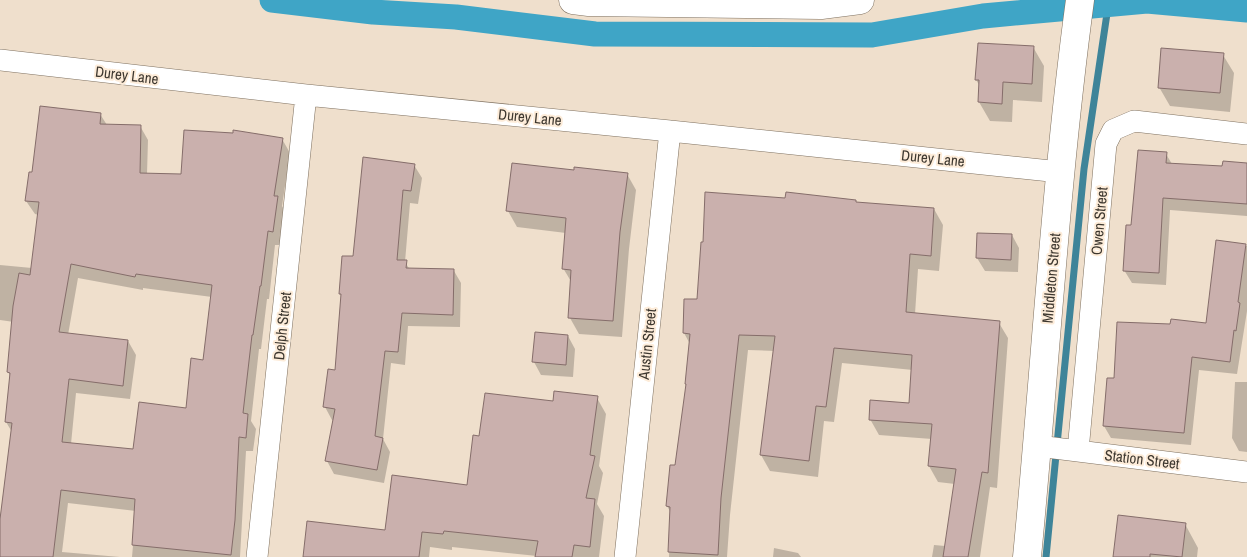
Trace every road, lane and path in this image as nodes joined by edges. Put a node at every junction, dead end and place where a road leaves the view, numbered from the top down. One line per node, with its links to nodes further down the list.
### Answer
1 (573, 0): 2 (street)
2 (860, 0)
3 (1080, 0): 8 (street, Middleton Street)
4 (0, 60): 5 (street, Durey Lane)
5 (306, 95): 6 (street, Durey Lane); 12 (street, Delph Street)
6 (670, 131): 8 (street, Durey Lane); 13 (street, Austin Street)
7 (1247, 134): 10 (street, Owen Street)
8 (1060, 172): 9 (street, Middleton Street)
9 (1038, 446): 10 (street, Station Street); 14 (street, Middleton Street)
10 (1078, 451): 11 (street, Station Street)
11 (1247, 472)
12 (257, 557)
13 (625, 557)
14 (1027, 557)

